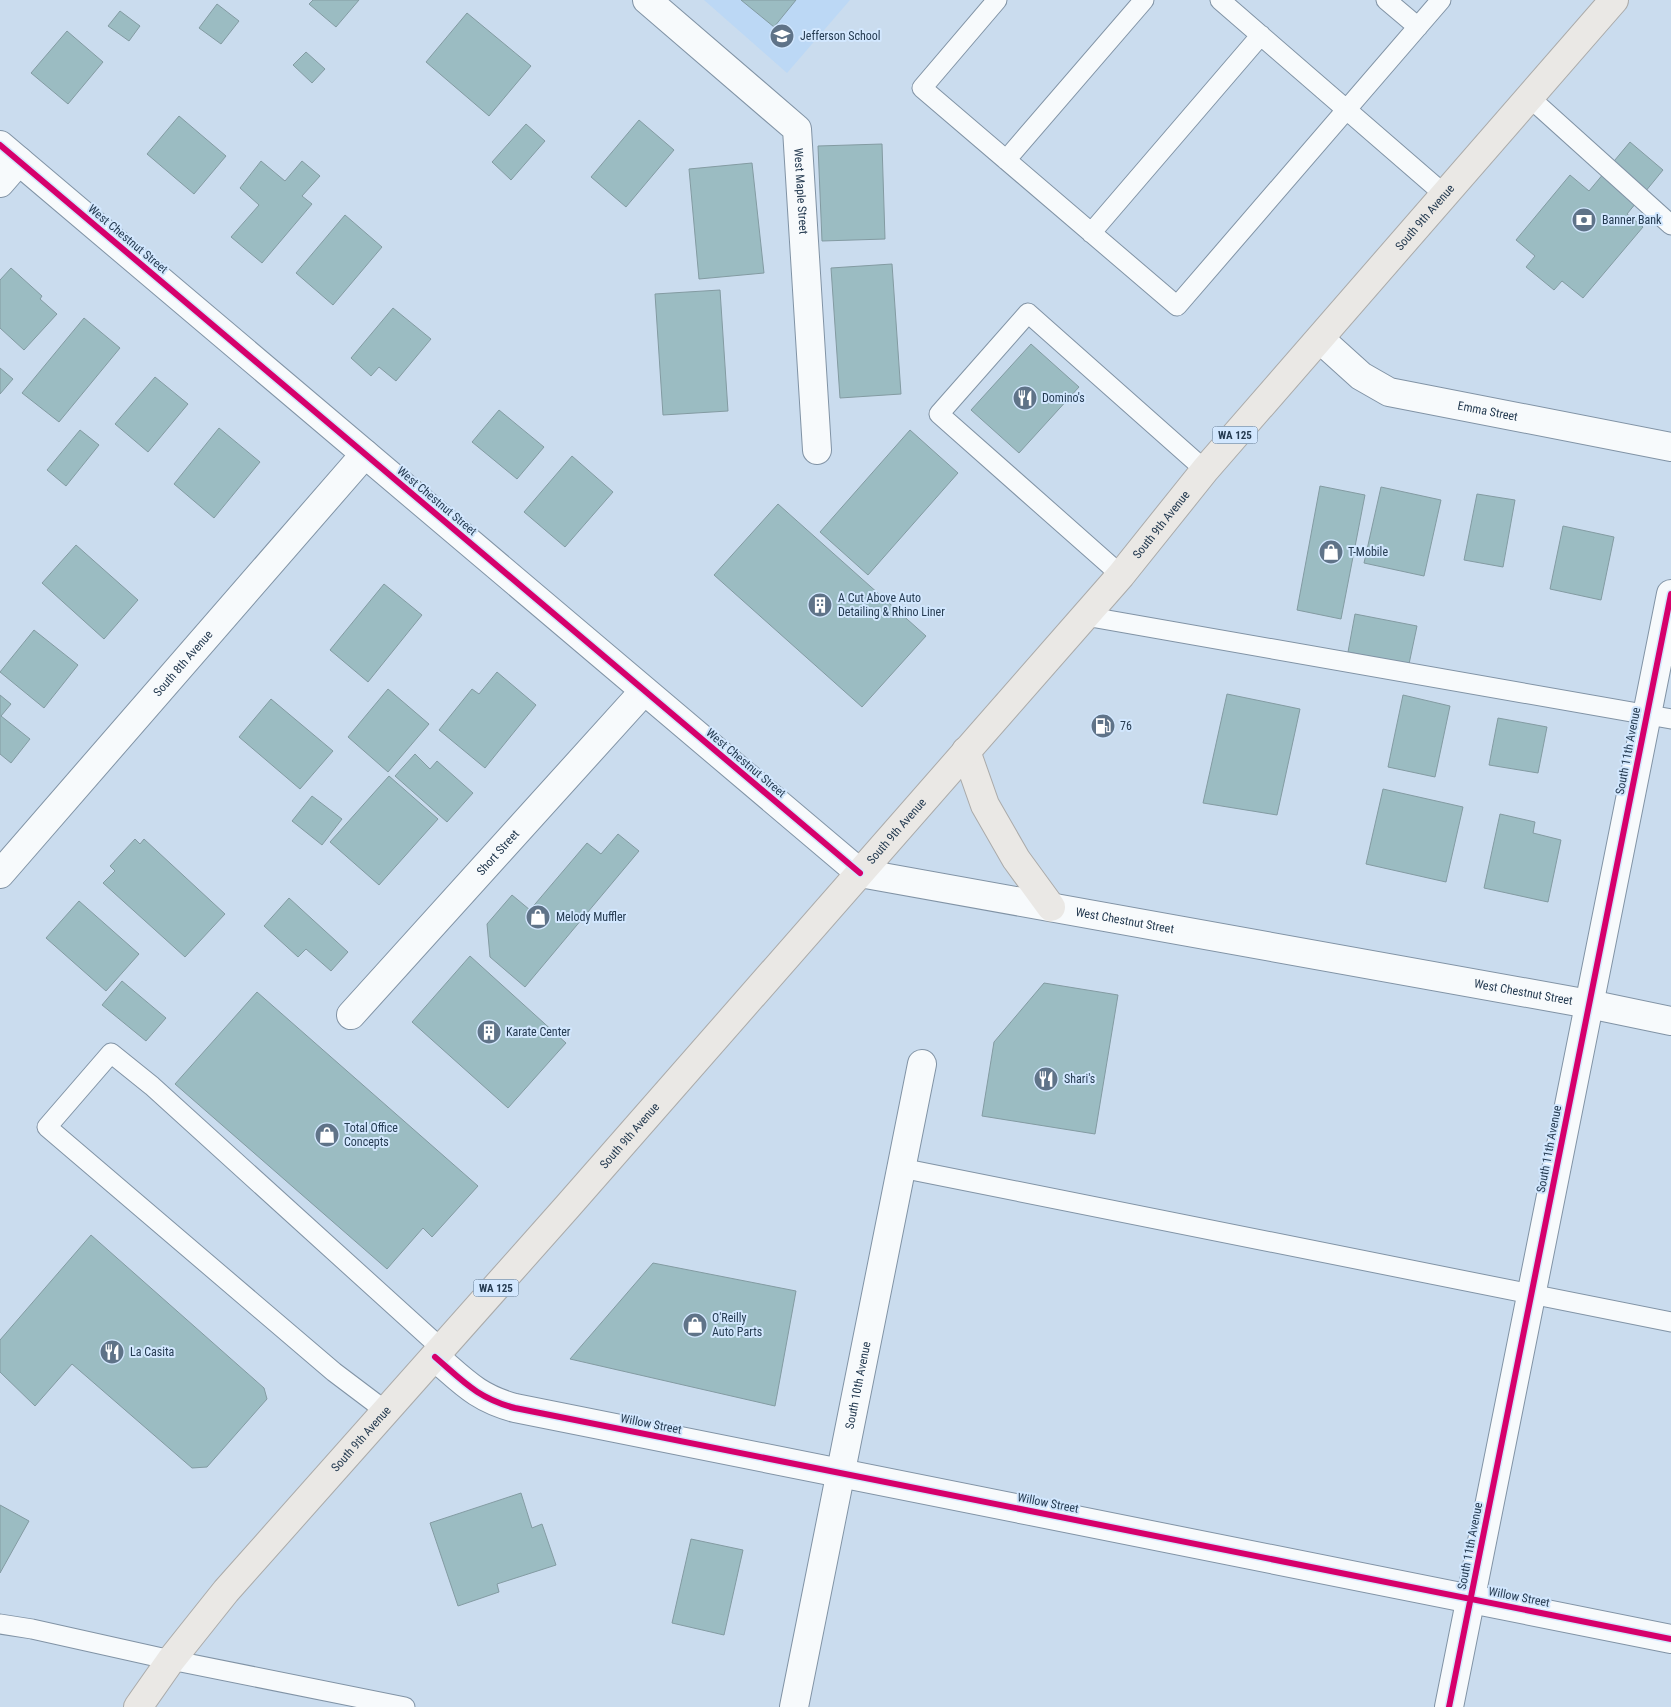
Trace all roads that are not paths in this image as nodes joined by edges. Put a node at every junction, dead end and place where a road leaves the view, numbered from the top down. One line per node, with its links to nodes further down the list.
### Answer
1 (647, 0): 20 (street, West Maple Street)
2 (998, 0): 13 (lane)
3 (1144, 0): 13 (lane)
4 (1220, 0): 9 (lane)
5 (1386, 0): 8 (lane)
6 (1441, 0): 8 (lane)
7 (1614, 0): 10 (main road, South 9th Avenue / WA 125)
8 (1418, 27): 11 (lane)
9 (1261, 35): 11 (lane); 17 (lane)
10 (1529, 97): 15 (main road, South 9th Avenue / WA 125); 16 (lane)
11 (1347, 109): 15 (lane); 17 (lane)
12 (10, 153): 14 (street); 21 (street, West Chestnut Street)
13 (1006, 160): 17 (lane)
14 (0, 183)
15 (1445, 195): 18 (main road, South 9th Avenue / WA 125)
16 (1671, 225)
17 (1091, 233)
18 (1320, 339): 19 (street, Emma Street); 22 (main road, South 9th Avenue / WA 125)
19 (1671, 447)
20 (817, 450)
21 (365, 454): 26 (street, West Chestnut Street); 30 (street, South 8th Avenue)
22 (1205, 470): 23 (main road, South 9th Avenue / WA 125); 23 (lane)
23 (1121, 575): 25 (main road, South 9th Avenue / WA 125)
24 (1671, 594): 27 (street, South 11th Avenue)
25 (1085, 616): 27 (lane); 28 (main road, South 9th Avenue / WA 125)
26 (644, 690): 29 (street, West Chestnut Street); 33 (street, Short Street)
27 (1659, 717): 32 (street, South 11th Avenue)
28 (966, 751): 29 (main road, South 9th Avenue / WA 125); 31 (main road)
29 (860, 873): 31 (street, West Chestnut Street); 39 (main road, South 9th Avenue / WA 125)
30 (0, 874)
31 (1050, 907): 32 (street, West Chestnut Street)
32 (1590, 1004): 34 (street, West Chestnut Street); 37 (street, South 11th Avenue)
33 (351, 1015)
34 (1671, 1020)
35 (922, 1064): 36 (street, South 10th Avenue)
36 (901, 1168): 37 (lane); 41 (street, South 10th Avenue)
37 (1532, 1294): 38 (lane); 42 (street, South 11th Avenue)
38 (1671, 1322)
39 (438, 1353): 40 (main road, South 9th Avenue / WA 125); 40 (lane); 41 (street, Willow Street)
40 (387, 1412): 45 (main road, South 9th Avenue / WA 125)
41 (840, 1473): 42 (street, Willow Street); 48 (street, South 10th Avenue)
42 (1470, 1599): 44 (street, Willow Street); 49 (street, South 11th Avenue)
43 (0, 1624): 45 (lane)
44 (1671, 1639)
45 (171, 1660): 46 (main road, South 9th Avenue / WA 125); 47 (lane)
46 (138, 1707)
47 (405, 1707)
48 (794, 1707)
49 (1449, 1707)

